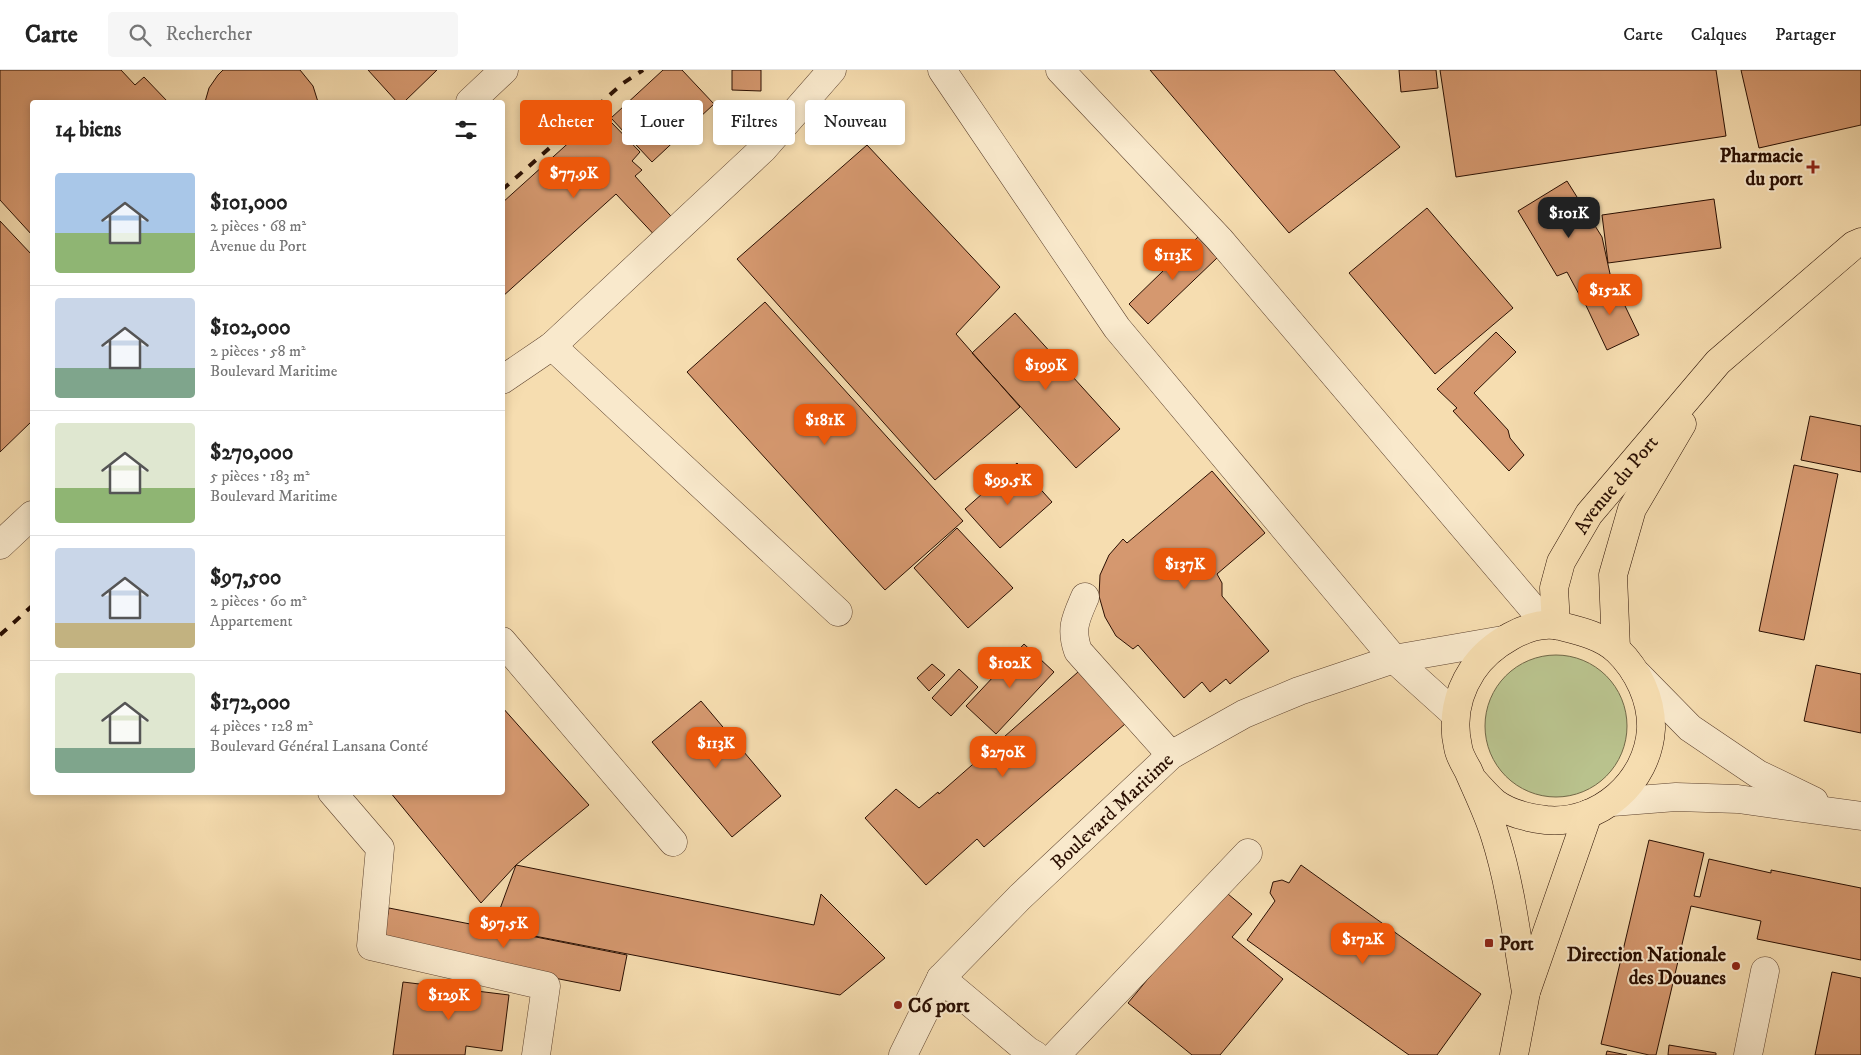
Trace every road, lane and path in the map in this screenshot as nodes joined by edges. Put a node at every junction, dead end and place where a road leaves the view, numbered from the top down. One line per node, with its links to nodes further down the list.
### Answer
1 (504, 70): 5 (street)
2 (832, 70): 7 (street)
3 (942, 70): 18 (street)
4 (1060, 70): 14 (street)
5 (472, 100)
6 (1861, 242): 8 (main road, Avenue du Port)
7 (552, 346): 9 (street); 13 (street)
8 (1718, 362): 14 (main road, Avenue du Port); 17 (main road, Avenue du Port)
9 (505, 378)
10 (30, 517): 11 (street)
11 (0, 545)
12 (1085, 597): 21 (street)
13 (838, 612)
14 (1551, 625): 15 (main road); 17 (main road)
15 (1503, 640): 18 (street, Boulevard Maritime); 20 (main road)
16 (505, 645): 28 (street)
17 (1616, 649): 19 (main road)
18 (1394, 659): 20 (street); 21 (street, Boulevard Maritime)
19 (1635, 672): 24 (main road); 25 (street)
20 (1455, 714): 22 (main road)
21 (1171, 755): 31 (street, Boulevard Maritime)
22 (1472, 779): 26 (main road); 32 (main road)
23 (335, 795): 33 (street)
24 (1612, 802): 25 (street); 26 (main road)
25 (1834, 811): 27 (street)
26 (1588, 814): 32 (main road)
27 (1861, 816)
28 (673, 842)
29 (1248, 853): 36 (street)
30 (1765, 971): 38 (street)
31 (941, 978): 34 (street, Boulevard Maritime); 35 (street)
32 (1526, 992): 37 (main road)
33 (536, 1055)
34 (903, 1055)
35 (1035, 1055)
36 (1056, 1055)
37 (1514, 1055)
38 (1748, 1055)

